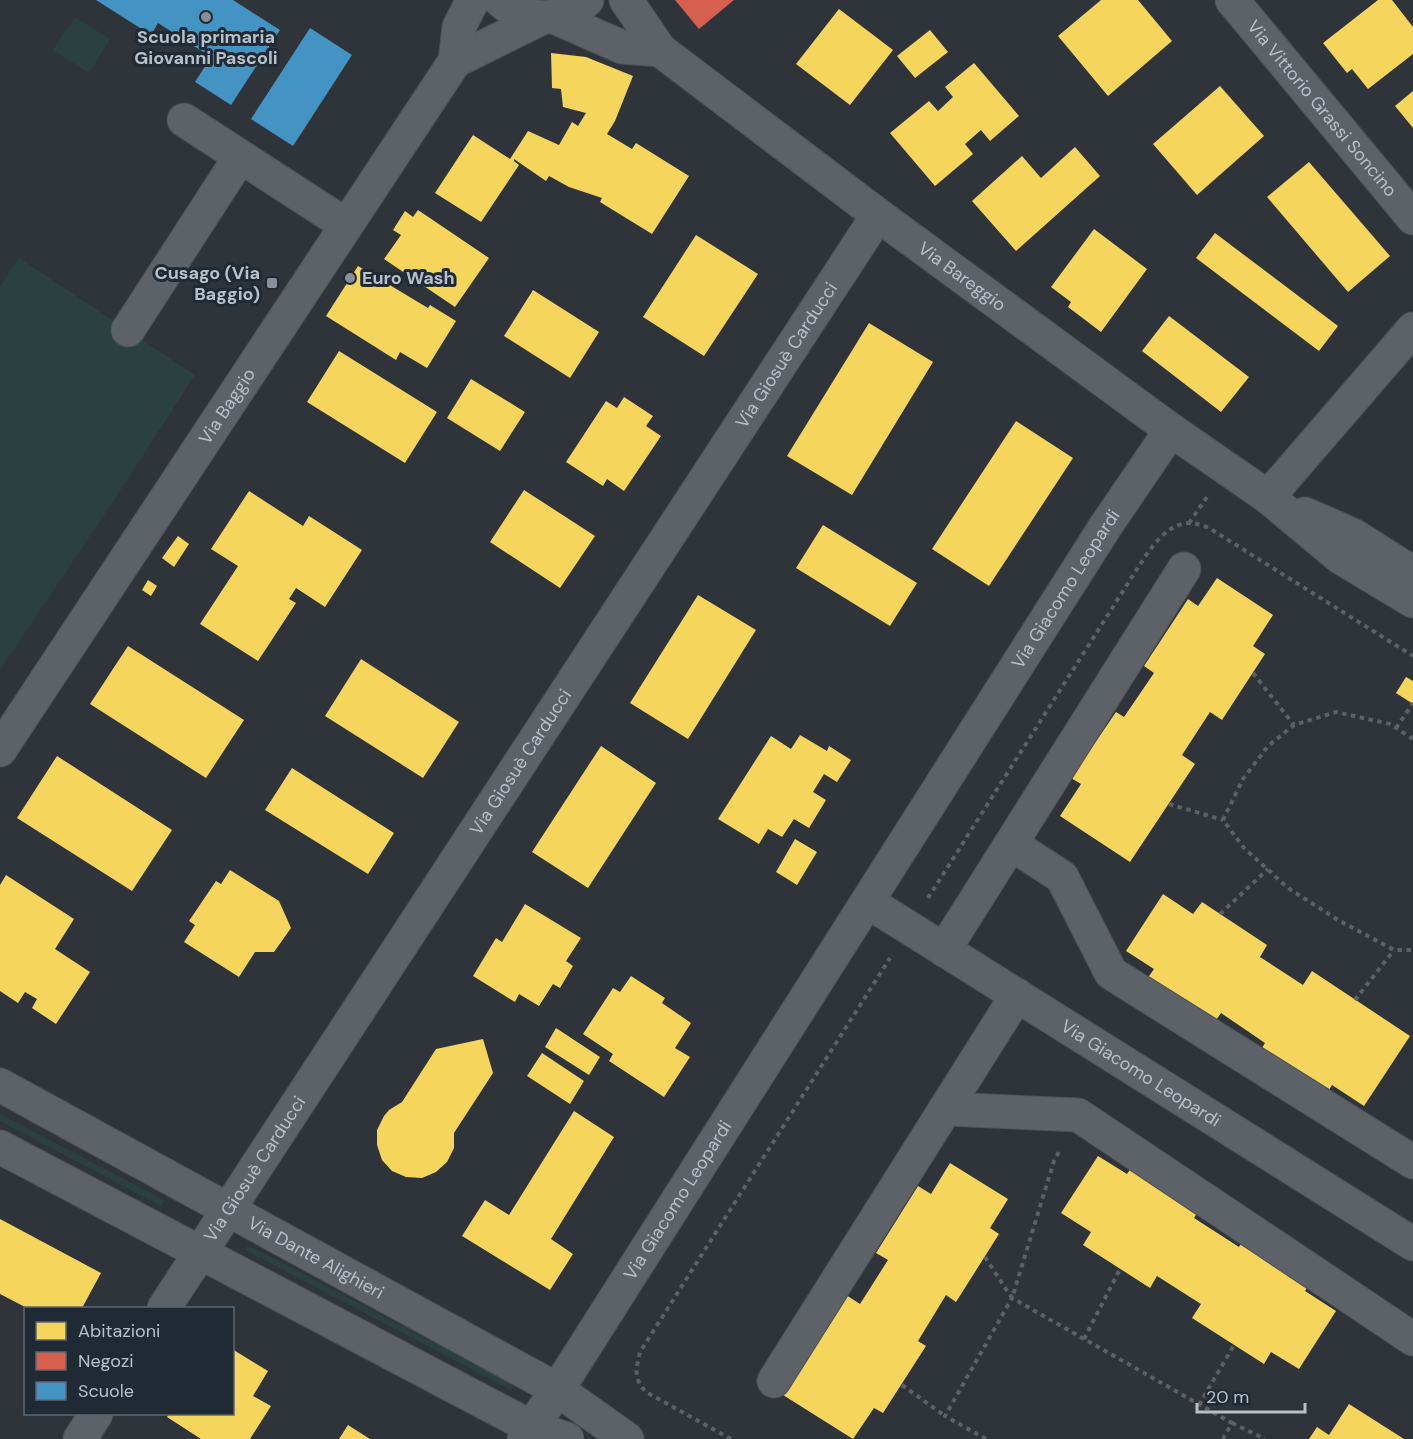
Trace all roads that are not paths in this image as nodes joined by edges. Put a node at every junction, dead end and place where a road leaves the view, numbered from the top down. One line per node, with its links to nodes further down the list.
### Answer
1 (473, 0): 8 (street, Via Baggio)
2 (500, 0): 6 (street)
3 (587, 0): 6 (street)
4 (626, 0): 7 (street, Via Bareggio)
5 (1232, 0): 12 (street, Via Vittorio Grassi Soncino)
6 (548, 17): 7 (street); 8 (street)
7 (660, 50): 11 (street, Via Bareggio)
8 (455, 61): 13 (street, Via Baggio)
9 (184, 120): 10 (street)
10 (240, 157): 13 (street); 15 (street)
11 (879, 215): 16 (street, Via Bareggio); 30 (street, Via Giosuè Carducci)
12 (1413, 218)
13 (346, 225): 21 (street, Via Baggio)
14 (1413, 329): 17 (street)
15 (128, 330)
16 (1171, 430): 17 (street, Via Bareggio); 23 (street, Via Giacomo Leopardi)
17 (1268, 497): 19 (street, Via Bareggio); 20 (street, Via Bareggio)
18 (1184, 569): 22 (street)
19 (1413, 573)
20 (1413, 601)
21 (2, 745)
22 (1011, 844): 24 (street); 29 (street)
23 (868, 902): 24 (street, Via Giacomo Leopardi); 36 (street, Via Giacomo Leopardi)
24 (944, 950): 25 (street, Via Giacomo Leopardi)
25 (1017, 995): 27 (street); 31 (street, Via Giacomo Leopardi)
26 (0, 1085): 30 (street, Via Dante Alighieri)
27 (945, 1109): 34 (street); 35 (street)
28 (0, 1147): 32 (street)
29 (1413, 1162)
30 (228, 1210): 32 (street, Via Giosuè Carducci); 36 (street, Via Dante Alighieri)
31 (1413, 1244)
32 (200, 1254): 33 (street, Via Giosuè Carducci); 38 (street)
33 (165, 1307)
34 (1413, 1339)
35 (774, 1381)
36 (558, 1390): 38 (street, Via Giacomo Leopardi); 41 (street, Via Dante Alighieri)
37 (95, 1415): 39 (street)
38 (527, 1433): 40 (street)
39 (80, 1439)
40 (567, 1439)
41 (627, 1439)

